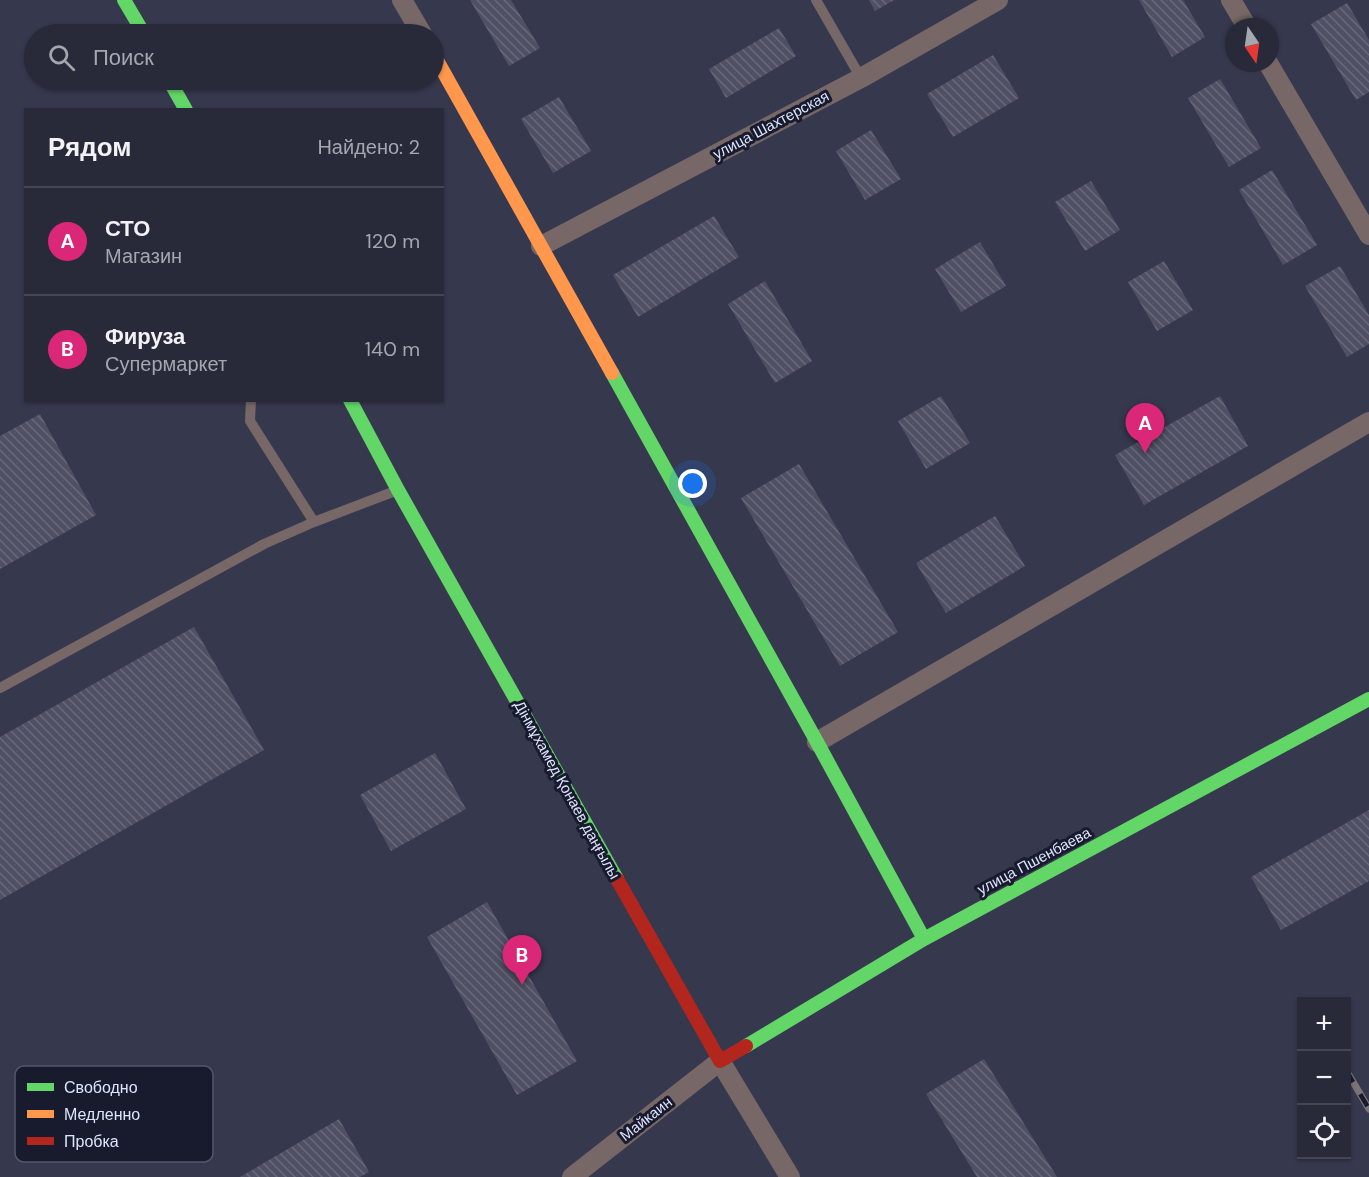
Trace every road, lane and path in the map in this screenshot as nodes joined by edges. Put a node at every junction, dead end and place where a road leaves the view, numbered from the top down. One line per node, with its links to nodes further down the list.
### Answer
1 (124, 0): 7 (street)
2 (402, 0): 8 (street)
3 (816, 0): 11 (lane)
4 (998, 0): 11 (street, улица Шахтерская)
5 (1231, 0): 6 (street)
6 (1242, 18)
7 (138, 24)
8 (416, 24)
9 (1273, 72): 14 (street)
10 (444, 73): 15 (street)
11 (861, 78): 15 (street, улица Шахтерская)
12 (175, 90): 13 (street)
13 (185, 108)
14 (1369, 235)
15 (541, 246): 23 (street)
16 (251, 402): 20 (lane)
17 (351, 402): 19 (street, Дінмұхамед Қонаев даңғылы)
18 (1369, 422): 23 (street)
19 (398, 490): 20 (lane); 25 (street, Дінмұхамед Қонаев даңғылы)
20 (314, 522): 21 (lane)
21 (0, 688)
22 (1369, 699): 24 (street, улица Пшенбаева)
23 (817, 742): 24 (street)
24 (924, 939): 25 (street, улица Пшенбаева)
25 (720, 1061): 26 (street, Майкаин); 27 (street, Дінмұхамед Қонаев даңғылы)
26 (572, 1177)
27 (790, 1177)

